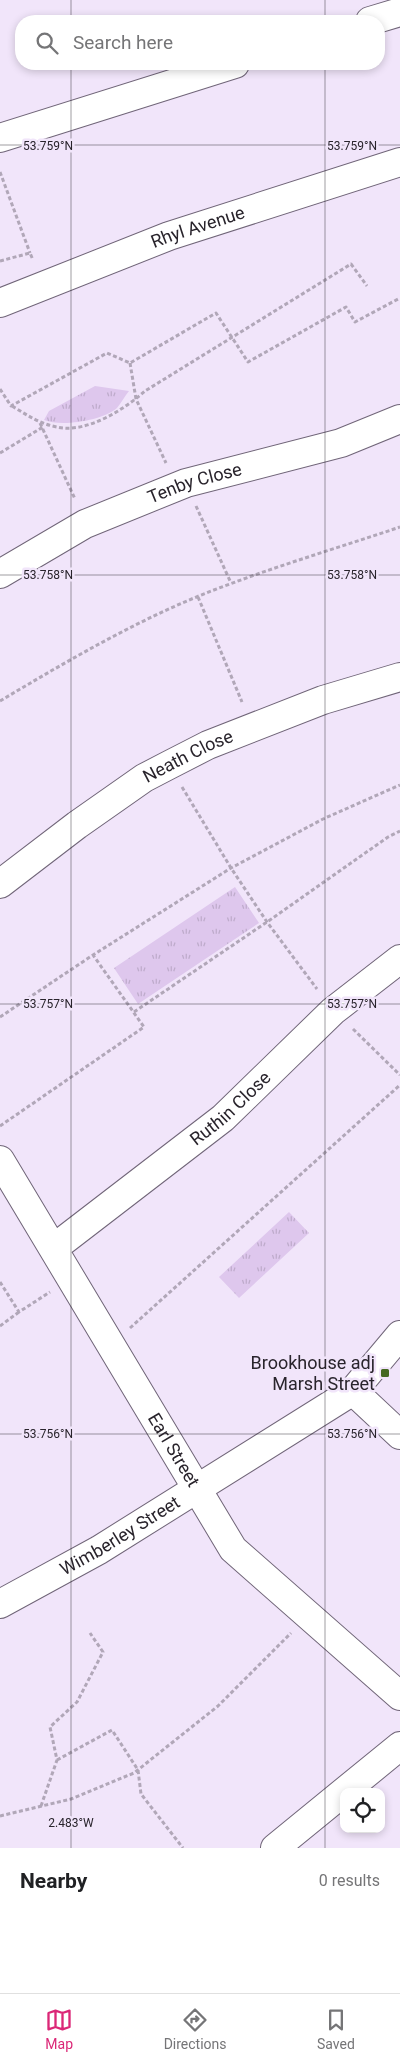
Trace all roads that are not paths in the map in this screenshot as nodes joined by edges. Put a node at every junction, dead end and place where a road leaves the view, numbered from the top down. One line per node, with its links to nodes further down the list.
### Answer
1 (400, 12): 2 (street)
2 (385, 16)
3 (216, 70): 4 (street)
4 (0, 138)
5 (400, 162): 6 (street, Rhyl Avenue)
6 (0, 303)
7 (400, 419): 8 (street, Tenby Close)
8 (0, 574)
9 (400, 677): 10 (street, Neath Close)
10 (0, 884)
11 (400, 959): 13 (street, Ruthin Close)
12 (0, 1160): 13 (street, Earl Street)
13 (54, 1248): 17 (street, Earl Street)
14 (400, 1335): 15 (street, Wimberley Street)
15 (353, 1391): 16 (street); 17 (street, Wimberley Street)
16 (400, 1435)
17 (197, 1488): 18 (street, Wimberley Street); 19 (street, Earl Street)
18 (0, 1604)
19 (400, 1696)
20 (400, 1746): 21 (street)
21 (274, 1848)

